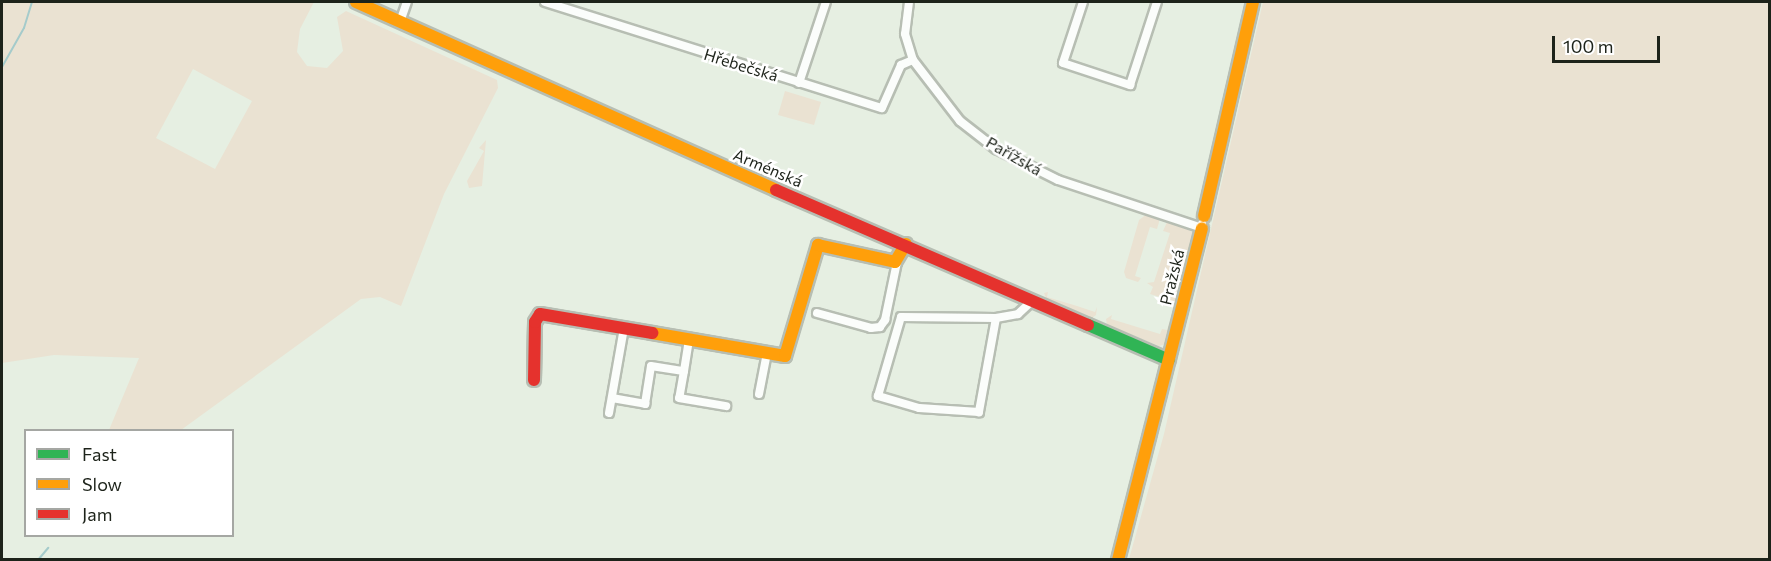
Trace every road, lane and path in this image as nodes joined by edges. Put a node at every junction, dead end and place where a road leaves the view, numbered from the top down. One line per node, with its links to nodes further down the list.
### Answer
1 (356, 2): 9 (street, Arménská)
2 (407, 2): 9 (street)
3 (545, 2): 11 (street, Hřebečská)
4 (826, 2): 11 (street)
5 (909, 2): 10 (street, Pařížská)
6 (1083, 2): 7 (street)
7 (1157, 2)
8 (1253, 2): 12 (street, Pražská)
9 (400, 22): 13 (street, Arménská)
10 (913, 60): 11 (street, Hřebečská); 12 (street, Pařížská)
11 (799, 83)
12 (1203, 222): 21 (street, Pražská)
13 (906, 244): 14 (street); 15 (street, Arménská)
14 (897, 262): 16 (street); 20 (street)
15 (1032, 301): 17 (street); 21 (street, Arménská)
16 (817, 313)
17 (996, 318): 17 (street)
18 (624, 328): 19 (street); 23 (street); 25 (street)
19 (689, 339): 20 (street); 22 (street)
20 (767, 353): 24 (street)
21 (1168, 360): 28 (street, Pražská)
22 (684, 371): 25 (street); 26 (street)
23 (534, 380)
24 (759, 394)
25 (612, 398): 27 (street)
26 (726, 406)
27 (609, 413)
28 (1118, 560)

